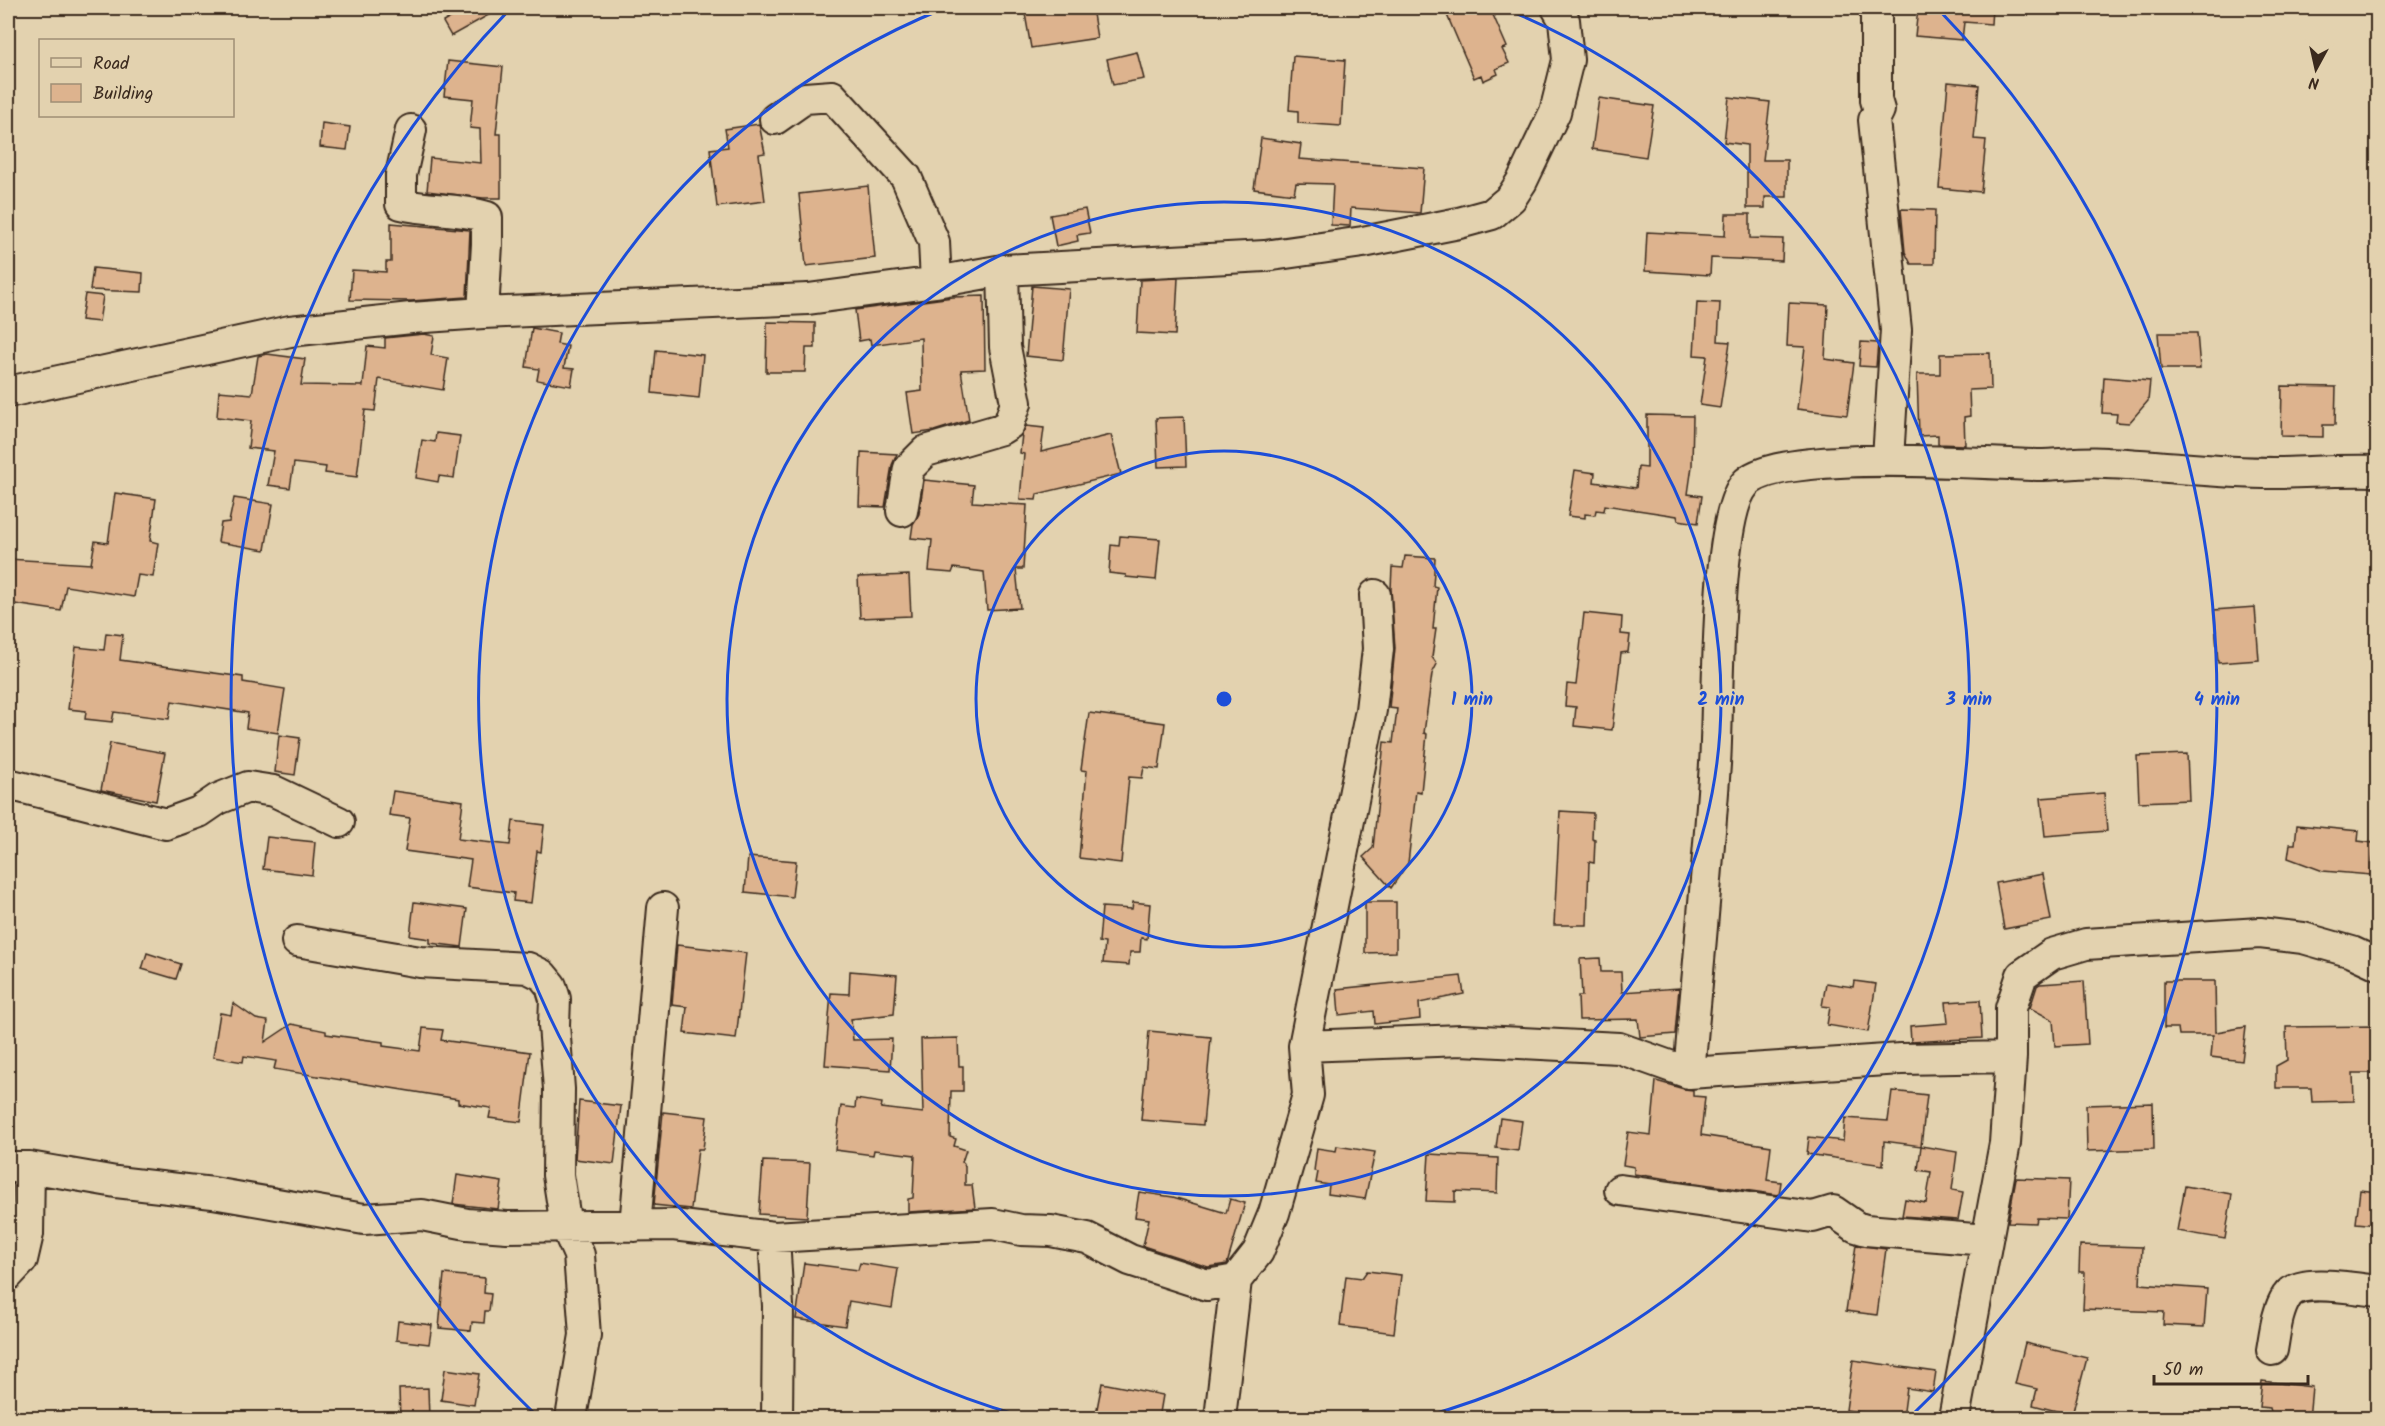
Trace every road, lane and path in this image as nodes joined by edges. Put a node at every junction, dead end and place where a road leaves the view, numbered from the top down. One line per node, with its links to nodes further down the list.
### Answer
1 (1557, 8): 5 (street)
2 (1876, 8): 9 (street)
3 (776, 119): 6 (street)
4 (411, 130): 7 (street)
5 (1003, 270): 6 (street); 11 (street)
6 (936, 282): 7 (street)
7 (483, 313): 8 (street)
8 (8, 392)
9 (1888, 459): 10 (street); 20 (street)
10 (2378, 471)
11 (902, 511)
12 (1375, 595): 18 (street)
13 (8, 784): 14 (street)
14 (339, 822)
15 (663, 908): 24 (street)
16 (297, 941): 23 (street)
17 (2378, 964): 19 (street)
18 (1304, 1046): 20 (street); 28 (street)
19 (2011, 1057): 20 (street); 26 (street)
20 (1689, 1073)
21 (18, 1167): 23 (street); 27 (street)
22 (1620, 1190): 26 (street)
23 (566, 1226): 24 (street); 31 (street)
24 (635, 1226): 25 (street)
25 (774, 1237): 28 (street); 32 (street)
26 (1986, 1240): 34 (street)
27 (8, 1275)
28 (1236, 1280): 33 (street)
29 (2378, 1291): 30 (street)
30 (2272, 1350)
31 (571, 1419)
32 (777, 1419)
33 (1220, 1419)
34 (1954, 1419)

